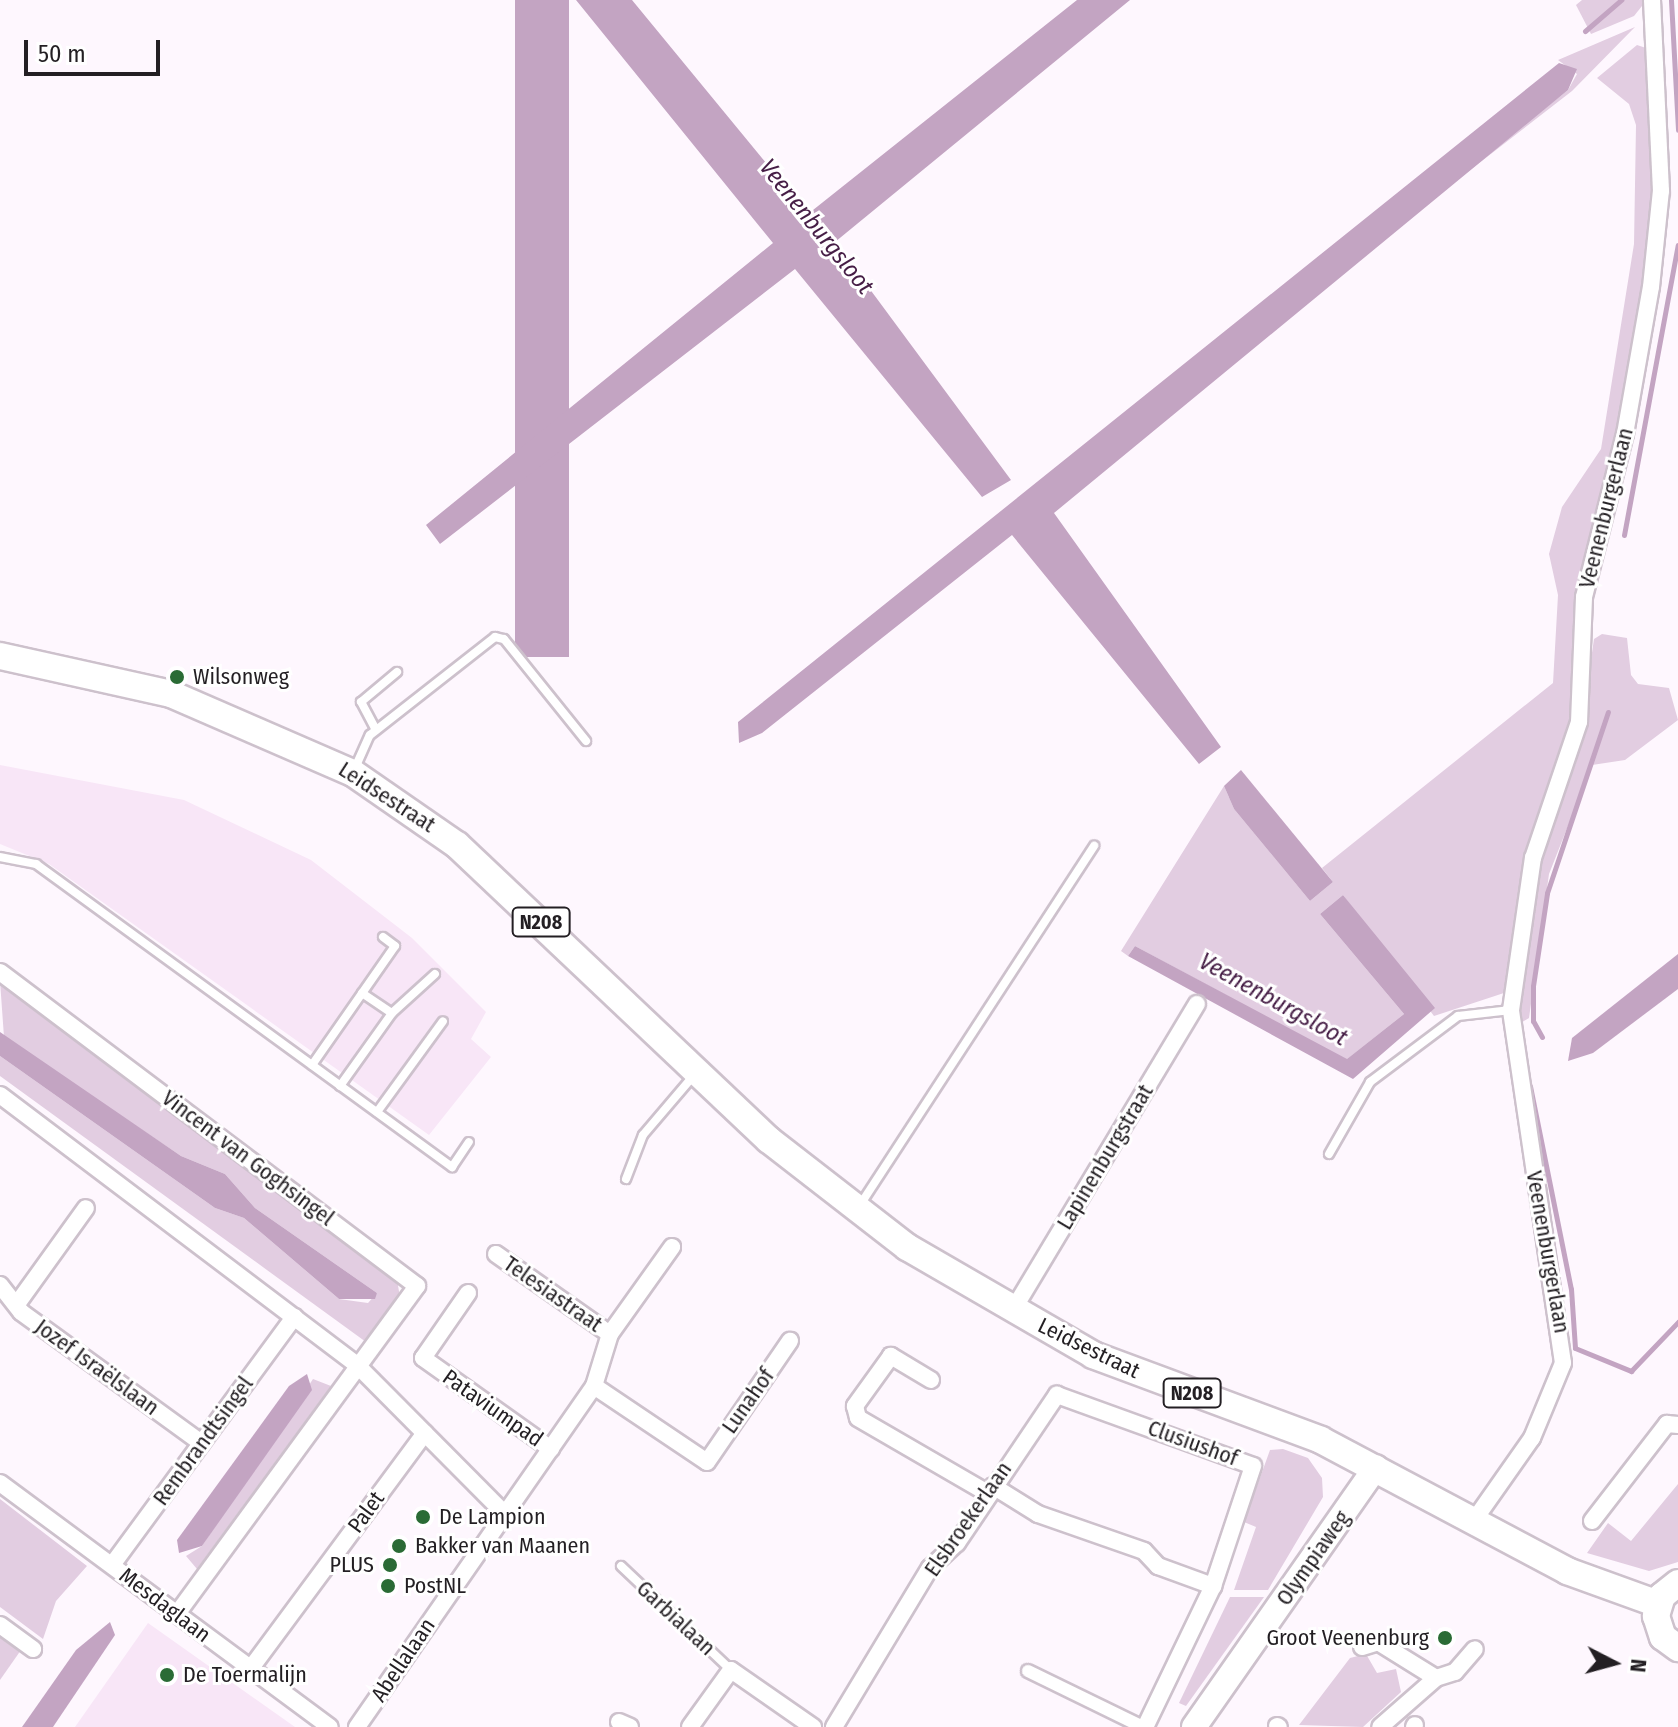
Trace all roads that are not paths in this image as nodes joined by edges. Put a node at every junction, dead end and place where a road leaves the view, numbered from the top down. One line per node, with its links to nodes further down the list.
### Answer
1 (1652, 0): 14 (street, Veenenburgerlaan)
2 (0, 656): 6 (main road, Leidsestraat / N208)
3 (397, 672): 4 (lane)
4 (376, 730): 5 (lane); 6 (lane)
5 (586, 741)
6 (353, 773): 18 (main road, Leidsestraat / N208)
7 (1094, 846): 26 (lane)
8 (0, 857): 17 (lane)
9 (383, 937): 12 (lane)
10 (0, 972): 36 (street, Vincent van Goghsingel)
11 (435, 974): 15 (lane)
12 (362, 993): 15 (lane); 17 (lane)
13 (1197, 1004): 32 (street, Lapinenburgstraat)
14 (1511, 1010): 23 (lane); 48 (street, Veenenburgerlaan)
15 (392, 1013): 19 (lane)
16 (443, 1021): 21 (lane)
17 (312, 1065): 19 (lane)
18 (696, 1074): 24 (lane); 26 (main road, Leidsestraat / N208)
19 (340, 1086): 21 (lane)
20 (0, 1095): 33 (street)
21 (377, 1112): 22 (lane)
22 (469, 1142)
23 (1329, 1154)
24 (626, 1179)
25 (86, 1208): 31 (street)
26 (855, 1213): 32 (main road, Leidsestraat / N208)
27 (672, 1247): 34 (street, Telesiastraat)
28 (496, 1254): 34 (street, Telesiastraat)
29 (0, 1285): 31 (street, Jozef Israëlslaan)
30 (468, 1293): 43 (street, Pataviumpad)
31 (17, 1304): 42 (street, Jozef Israëlslaan)
32 (1013, 1310): 44 (main road, Leidsestraat / N208)
33 (294, 1317): 36 (street); 42 (street, Rembrandtsingel)
34 (610, 1334): 38 (street, Telesiastraat)
35 (790, 1341): 38 (street, Lunahof)
36 (359, 1367): 41 (street); 55 (street)
37 (931, 1380): 46 (street)
38 (594, 1386): 43 (street, Telesiastraat)
39 (1057, 1395): 46 (street, Elsbroekerlaan); 53 (street, Clusiushof)
40 (1678, 1425): 49 (street)
41 (425, 1433): 47 (street); 61 (street, Palet)
42 (201, 1443): 50 (street, Rembrandtsingel)
43 (551, 1449): 47 (street, Abellalaan)
44 (1376, 1467): 48 (main road, Leidsestraat / N208); 71 (main road, Olympiaweg)
45 (0, 1483): 50 (street, Mesdaglaan)
46 (991, 1490): 53 (street); 69 (street, Elsbroekerlaan)
47 (504, 1513): 66 (street, Abellalaan)
48 (1475, 1519): 54 (main road, Leidsestraat / N208)
49 (1592, 1521)
50 (112, 1565): 55 (street, Mesdaglaan)
51 (621, 1566): 62 (lane, Garbialaan)
52 (1678, 1583): 54 (main road)
53 (1213, 1586): 70 (street, Clusiushof)
54 (1658, 1604): 58 (main road)
55 (177, 1614): 61 (street, Mesdaglaan)
56 (0, 1625): 59 (street)
57 (1362, 1647): 64 (street)
58 (1678, 1648)
59 (33, 1649)
60 (1475, 1649): 64 (street)
61 (251, 1668): 65 (street, Mesdaglaan)
62 (731, 1670): 67 (street, Garbialaan); 68 (street, Garbialaan)
63 (1028, 1671): 70 (street, Clusiushof)
64 (1436, 1678): 72 (street)
65 (330, 1727)
66 (357, 1727)
67 (690, 1727)
68 (813, 1727)
69 (834, 1727)
70 (1144, 1727)
71 (1194, 1727)
72 (1380, 1727)

